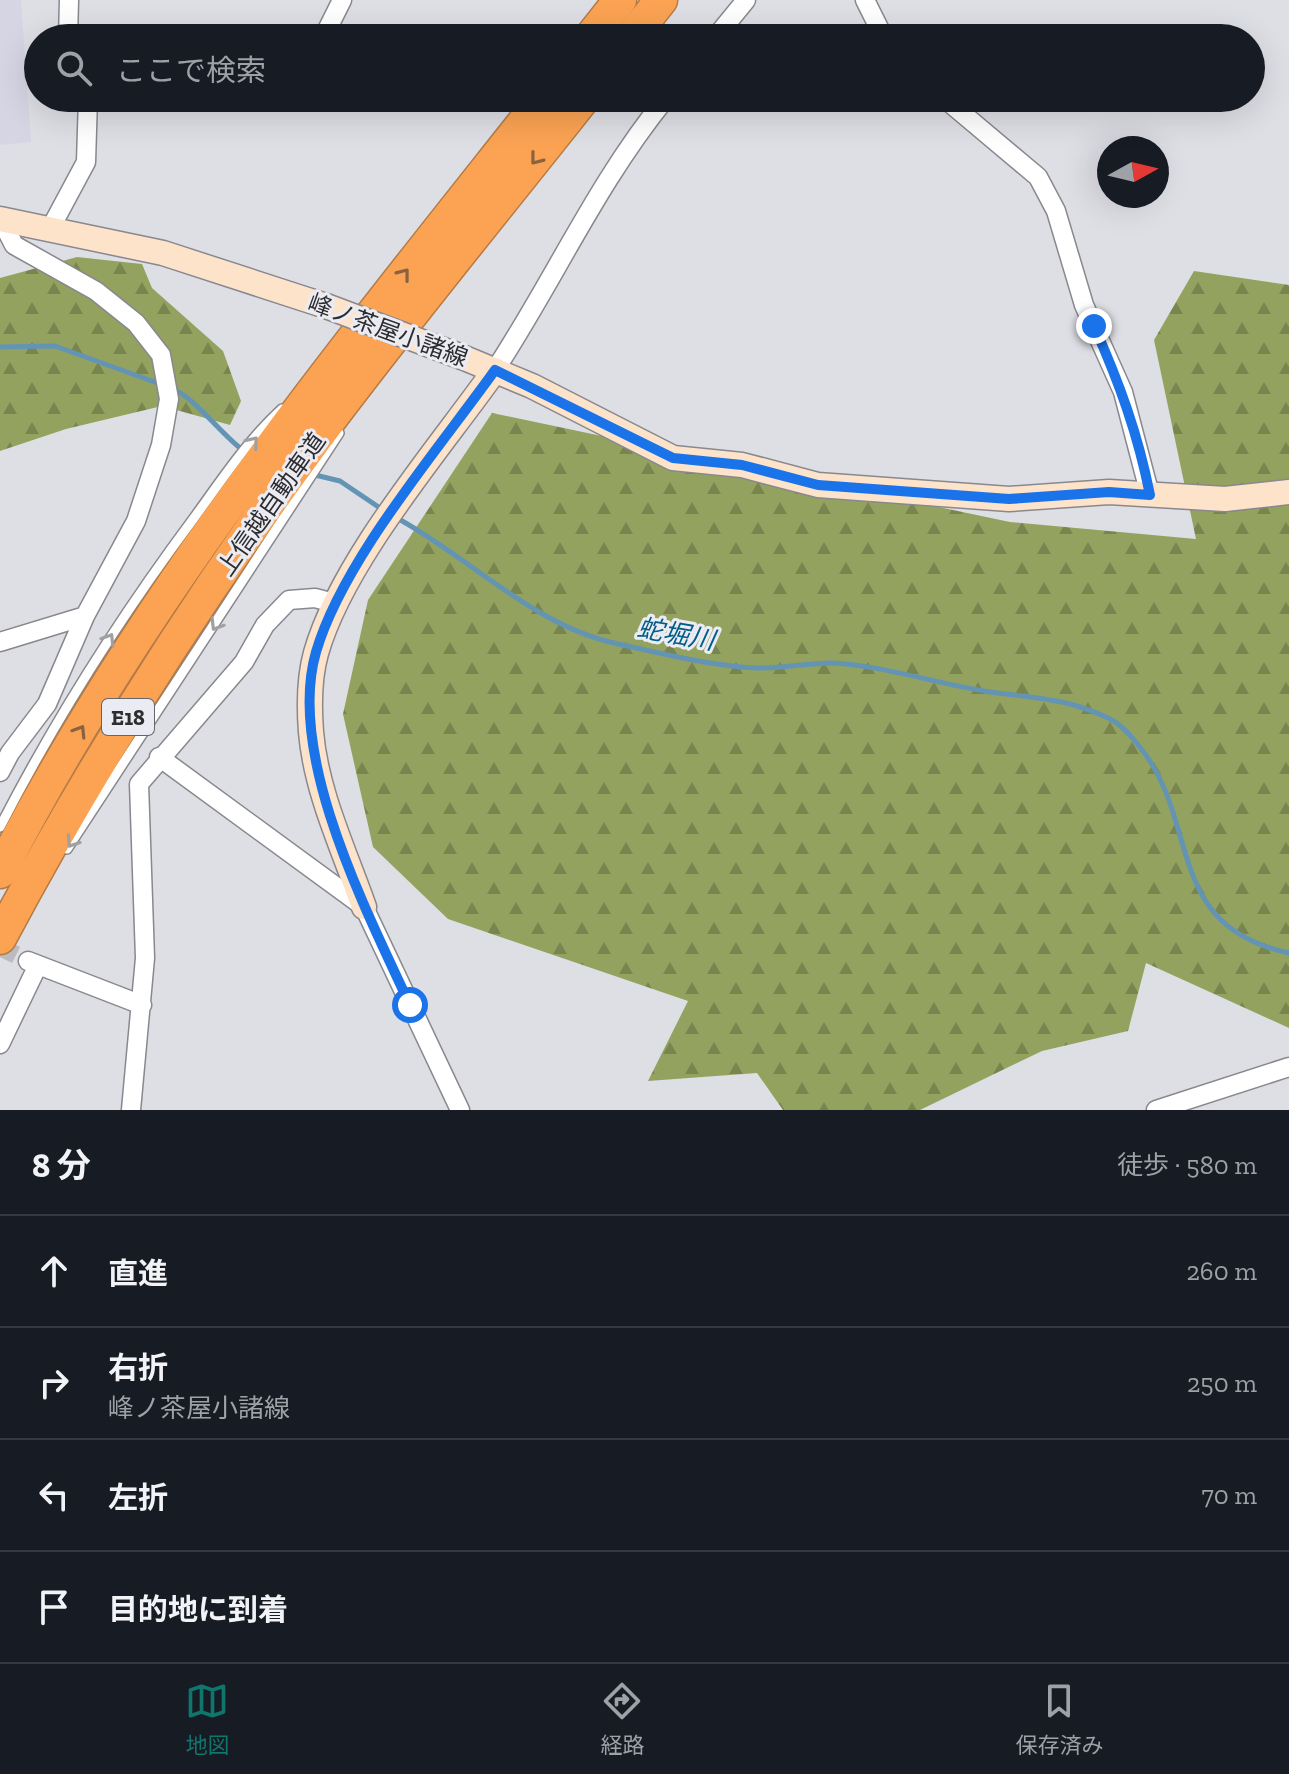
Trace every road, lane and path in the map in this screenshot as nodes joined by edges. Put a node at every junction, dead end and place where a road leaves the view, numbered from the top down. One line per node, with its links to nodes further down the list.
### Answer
1 (69, 0): 7 (street)
2 (342, 0): 8 (street)
3 (620, 0): 9 (highway)
4 (661, 0): 10 (highway)
5 (746, 0): 11 (street)
6 (865, 0): 12 (street)
7 (68, 24)
8 (330, 24)
9 (601, 24)
10 (642, 24)
11 (726, 24)
12 (877, 24)
13 (88, 112): 19 (street)
14 (532, 112): 21 (highway, 上信越自動車道 / E18, one-way to 14)
15 (573, 112): 20 (highway, 上信越自動車道 / E18, one-way to 20)
16 (654, 112): 22 (street)
17 (961, 112): 29 (street)
18 (0, 220): 19 (main road, 峰ノ茶屋小諸線); 32 (street)
19 (49, 231): 22 (main road, 峰ノ茶屋小諸線, bridge)
20 (472, 239): 23 (lane); 26 (highway, 上信越自動車道 / E18)
21 (353, 340): 24 (lane); 27 (highway, 上信越自動車道 / E18, one-way to 21)
22 (495, 370): 29 (main road, 峰ノ茶屋小諸線); 31 (main road)
23 (378, 376)
24 (299, 392)
25 (344, 426): 26 (lane)
26 (320, 447): 30 (highway, 上信越自動車道 / E18)
27 (235, 479): 36 (lane, one-way to 27); 38 (highway, 上信越自動車道 / E18, one-way to 27)
28 (1289, 492): 29 (main road, 峰ノ茶屋小諸線)
29 (1150, 495)
30 (279, 508): 37 (lane, one-way to 37); 41 (highway, 上信越自動車道 / E18)
31 (334, 603): 34 (street); 40 (main road)
32 (85, 616): 33 (street); 35 (street)
33 (0, 642)
34 (159, 757): 40 (street); 43 (street)
35 (0, 772)
36 (0, 827)
37 (63, 854)
38 (0, 872)
39 (39, 891): 42 (lane)
40 (364, 907): 47 (street)
41 (0, 938)
42 (0, 950)
43 (142, 1005): 44 (street); 46 (street)
44 (0, 1044)
45 (1289, 1067): 48 (street)
46 (131, 1110)
47 (460, 1110)
48 (1156, 1110)

